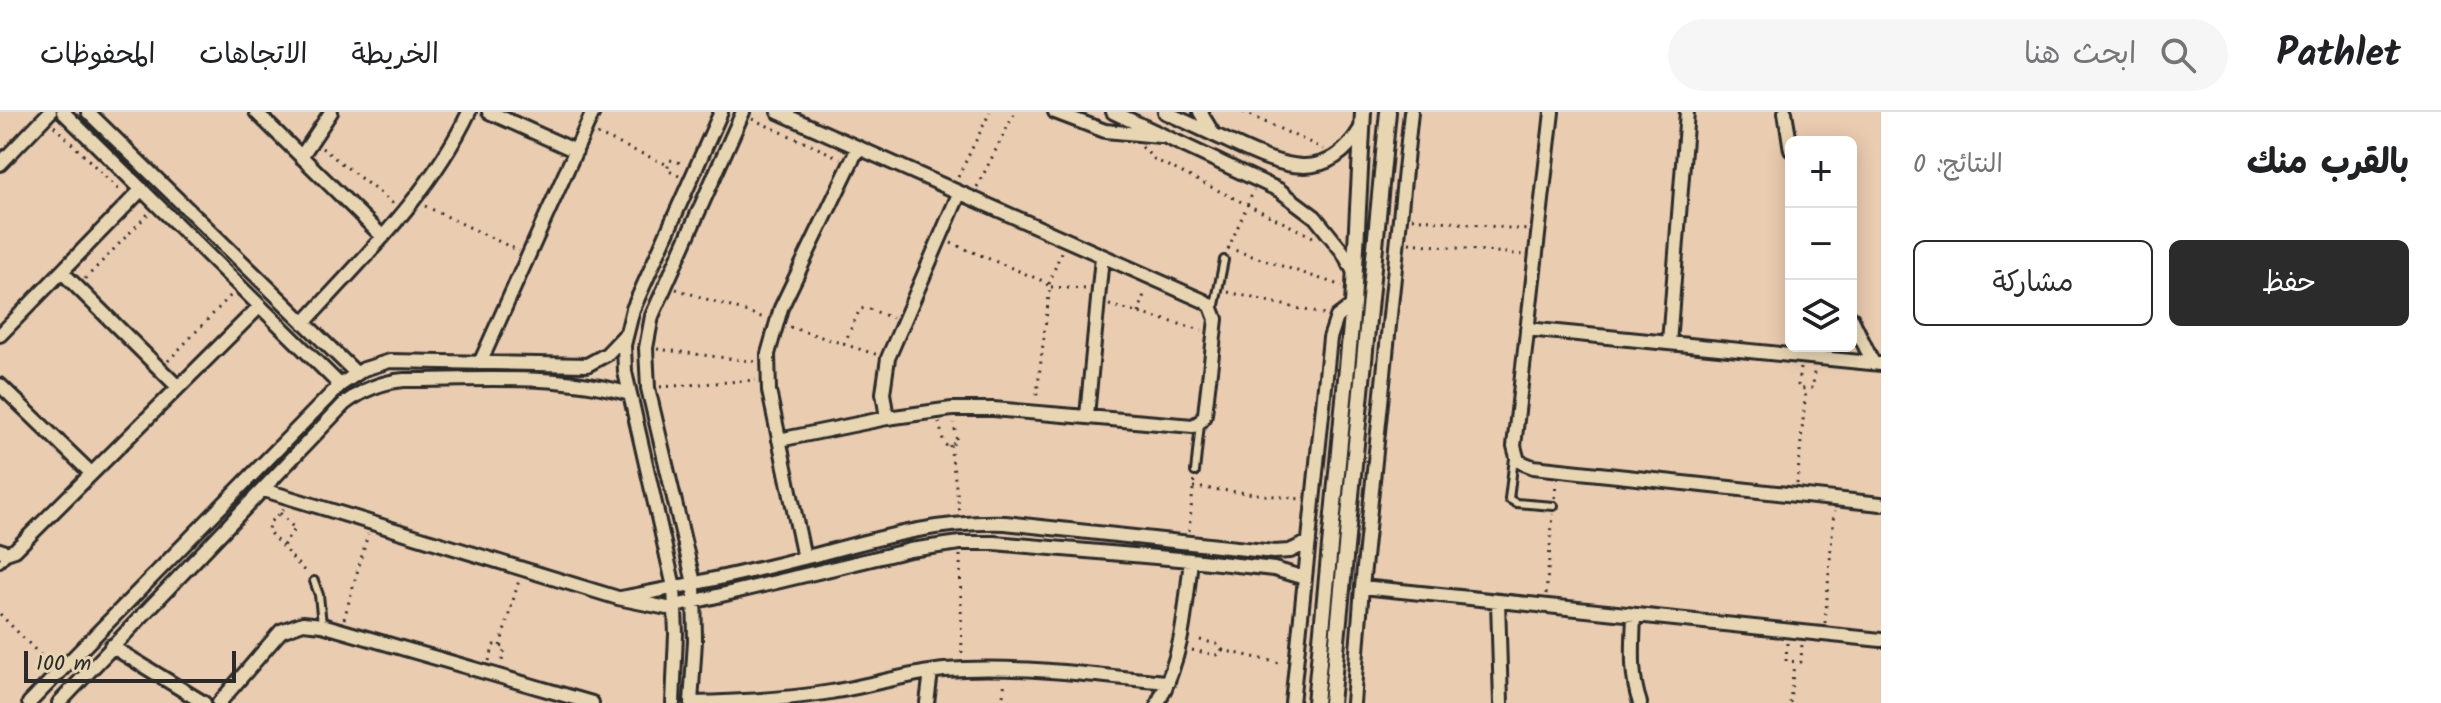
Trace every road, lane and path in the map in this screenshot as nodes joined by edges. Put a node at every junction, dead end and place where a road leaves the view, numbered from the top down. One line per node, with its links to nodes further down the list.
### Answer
1 (63, 112): 41 (street)
2 (88, 112): 74 (street)
3 (256, 112): 35 (street)
4 (331, 112): 31 (street)
5 (469, 112): 44 (street)
6 (489, 112): 33 (street)
7 (593, 112): 26 (street)
8 (721, 112): 39 (street)
9 (778, 112): 32 (street)
10 (990, 112): 42 (path)
11 (1015, 112): 42 (path)
12 (1055, 112): 27 (street)
13 (1113, 112): 29 (street)
14 (1165, 112): 28 (street)
15 (1200, 112): 28 (street)
16 (1243, 112): 34 (path)
17 (1363, 112): 25 (street)
18 (1388, 112): 172 (street)
19 (1411, 112): 48 (street)
20 (1552, 112): 49 (street)
21 (1687, 112): 80 (street)
22 (1785, 112): 30 (street)
23 (742, 113): 36 (path); 82 (street)
24 (48, 115): 37 (street); 43 (path)
25 (1361, 128): 34 (street); 61 (street)
26 (586, 129): 33 (street); 38 (path)
27 (1137, 134): 29 (street); 46 (path)
28 (1214, 135): 34 (street)
29 (1166, 136): 40 (street)
30 (1789, 136)
31 (313, 141): 35 (street); 47 (path)
32 (858, 148): 36 (street); 42 (street)
33 (576, 151): 56 (street)
34 (1338, 155)
35 (301, 157): 50 (street)
36 (851, 163): 86 (street)
37 (0, 164)
38 (668, 165): 39 (path); 39 (path)
39 (693, 175): 78 (street)
40 (1259, 180): 46 (path); 61 (street)
41 (142, 189): 43 (street); 45 (street)
42 (961, 194): 51 (street); 53 (street)
43 (130, 201): 60 (street)
44 (414, 201): 47 (street); 56 (path)
45 (158, 205): 63 (street); 65 (path)
46 (1247, 205): 52 (path); 55 (path)
47 (405, 213): 50 (street)
48 (1400, 216): 49 (path); 54 (street)
49 (1539, 231): 58 (street)
50 (383, 237): 74 (street)
51 (940, 238): 64 (path); 73 (street)
52 (1316, 239)
53 (1065, 241): 57 (street); 64 (path)
54 (1397, 242): 58 (path); 132 (street)
55 (1228, 248): 59 (path); 68 (path)
56 (529, 256): 85 (street)
57 (1102, 257): 62 (street); 67 (street)
58 (1536, 257): 76 (street)
59 (1224, 260): 66 (lane)
60 (62, 272): 65 (street); 79 (street)
61 (1354, 272): 68 (street)
62 (1148, 278): 70 (street); 71 (path)
63 (240, 286): 69 (street); 88 (path)
64 (1050, 286): 67 (path); 99 (path)
65 (77, 287): 88 (street)
66 (1218, 290): 70 (lane); 72 (path)
67 (1098, 296): 71 (path); 100 (street)
68 (1354, 298): 72 (street); 171 (street)
69 (260, 306): 92 (street); 93 (street)
70 (1214, 310): 77 (street)
71 (1139, 313): 77 (path)
72 (1337, 317): 114 (street)
73 (903, 322): 81 (path); 101 (street)
74 (304, 323): 89 (street)
75 (1857, 328): 87 (street)
76 (1527, 329): 80 (street); 105 (street)
77 (1215, 333): 102 (street)
78 (626, 334): 85 (street); 96 (street)
79 (0, 335)
80 (1669, 343): 83 (street)
81 (844, 344)
82 (646, 348): 86 (path); 94 (street)
83 (1801, 356): 84 (street); 95 (path)
84 (1815, 357): 87 (street); 95 (path)
85 (480, 363): 89 (street)
86 (767, 364): 90 (street)
87 (1877, 364)
88 (160, 369): 93 (street)
89 (356, 373): 92 (street)
90 (768, 379): 94 (path); 103 (street)
91 (0, 385): 108 (street)
92 (340, 385): 155 (street)
93 (178, 387): 108 (street)
94 (648, 388): 130 (street)
95 (1806, 389): 111 (path)
96 (630, 394): 110 (street); 131 (street)
97 (952, 409): 98 (street); 99 (street); 104 (path)
98 (937, 411): 101 (street); 104 (path)
99 (1035, 413): 100 (street)
100 (1087, 416): 102 (street)
101 (887, 418): 103 (street)
102 (1201, 421): 107 (lane)
103 (779, 440): 125 (street)
104 (950, 445): 119 (path)
105 (1514, 454): 106 (street); 116 (lane)
106 (1557, 470): 111 (street); 116 (path)
107 (1195, 472): 109 (path)
108 (91, 473): 124 (street)
109 (1193, 487): 114 (path); 122 (path)
110 (264, 490): 113 (street); 147 (street)
111 (1796, 495): 112 (street)
112 (1835, 499): 115 (street); 144 (path)
113 (297, 500): 117 (path); 118 (street)
114 (1313, 500): 120 (street)
115 (1881, 504)
116 (1554, 506): 137 (path)
117 (280, 513): 123 (path); 123 (path)
118 (372, 522): 127 (street); 141 (path)
119 (961, 522): 122 (street); 125 (street)
120 (1309, 542): 122 (street); 128 (street)
121 (960, 543): 126 (street); 134 (street); 152 (path)
122 (1188, 543)
123 (282, 547): 129 (path)
124 (3, 555)
125 (804, 558): 130 (street)
126 (1191, 560): 128 (street); 146 (street)
127 (522, 569): 133 (street); 148 (path)
128 (1305, 578): 151 (street)
129 (314, 581): 140 (lane)
130 (694, 583): 131 (street); 134 (street)
131 (674, 587): 133 (street); 136 (street)
132 (1362, 587): 135 (street); 173 (street)
133 (618, 598): 136 (street)
134 (695, 600): 136 (street); 166 (street)
135 (1498, 601): 137 (street); 174 (street)
136 (676, 605): 165 (street)
137 (1545, 606): 139 (street)
138 (0, 614): 155 (path)
139 (1634, 615): 142 (street); 175 (street)
140 (322, 625): 141 (street); 163 (street)
141 (341, 631): 156 (street)
142 (1788, 631): 143 (street); 150 (path)
143 (1803, 633): 144 (street); 150 (path)
144 (1824, 635): 145 (street)
145 (1881, 640)
146 (1181, 642): 149 (path); 149 (path); 157 (street)
147 (111, 646): 161 (street); 162 (street)
148 (500, 646): 156 (path); 156 (path)
149 (1222, 650): 151 (path)
150 (1794, 663): 176 (path)
151 (1296, 667): 170 (street)
152 (962, 669): 153 (street); 154 (street)
153 (1007, 669): 157 (street); 168 (path)
154 (931, 672): 158 (street); 167 (street)
155 (58, 673): 160 (street)
156 (492, 675): 159 (street)
157 (1168, 682): 169 (street)
158 (811, 699): 166 (street)
159 (565, 700): 164 (street)
160 (29, 703)
161 (59, 703)
162 (204, 703)
163 (219, 703)
164 (592, 703)
165 (673, 703)
166 (691, 703)
167 (927, 703)
168 (1002, 703)
169 (1158, 703)
170 (1292, 703)
171 (1315, 703)
172 (1331, 703)
173 (1353, 703)
174 (1501, 703)
175 (1640, 703)
176 (1790, 703)

